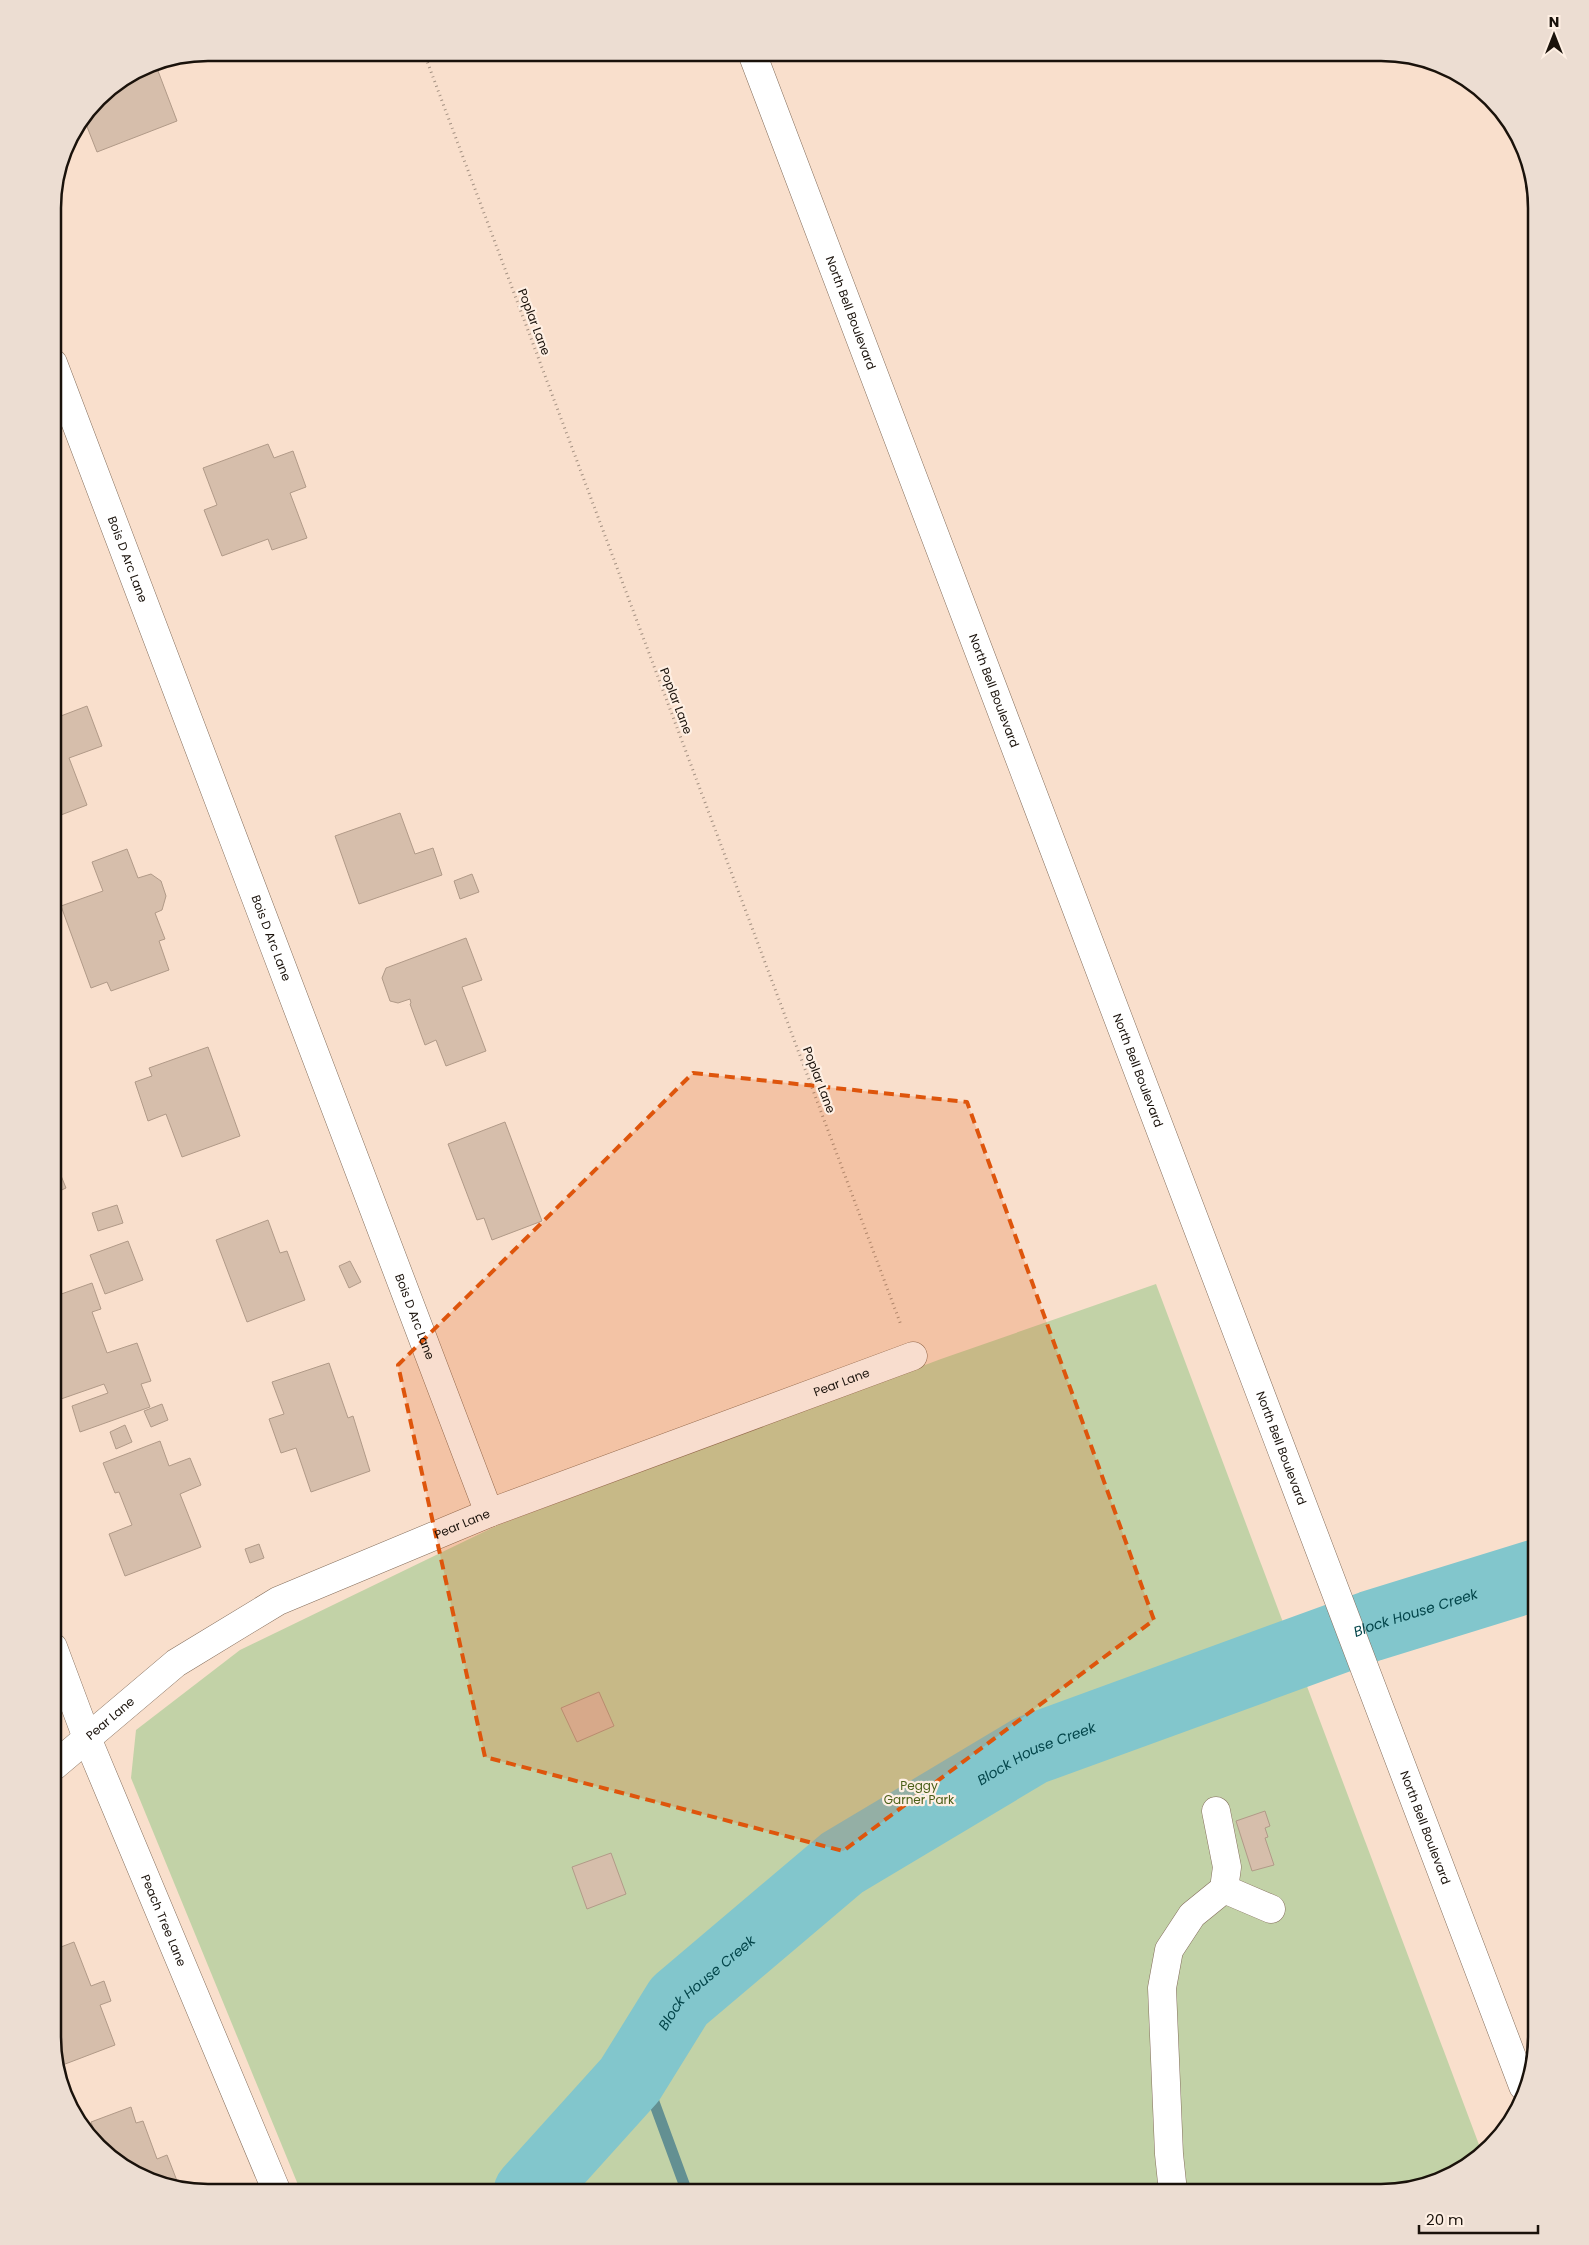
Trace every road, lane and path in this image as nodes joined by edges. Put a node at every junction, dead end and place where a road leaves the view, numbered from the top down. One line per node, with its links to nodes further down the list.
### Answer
1 (427, 61): 4 (path, Poplar Lane)
2 (755, 61): 12 (street, North Bell Boulevard)
3 (62, 386): 5 (street, Bois D Arc Lane)
4 (913, 1356): 5 (street, Pear Lane)
5 (489, 1513): 7 (street, Pear Lane)
6 (61, 1670): 7 (street, Peach Tree Lane)
7 (87, 1738): 8 (street, Pear Lane); 13 (street, Peach Tree Lane)
8 (61, 1759)
9 (1216, 1811): 10 (street)
10 (1224, 1889): 11 (street); 14 (street)
11 (1271, 1909)
12 (1521, 2081)
13 (273, 2183)
14 (1172, 2184)

